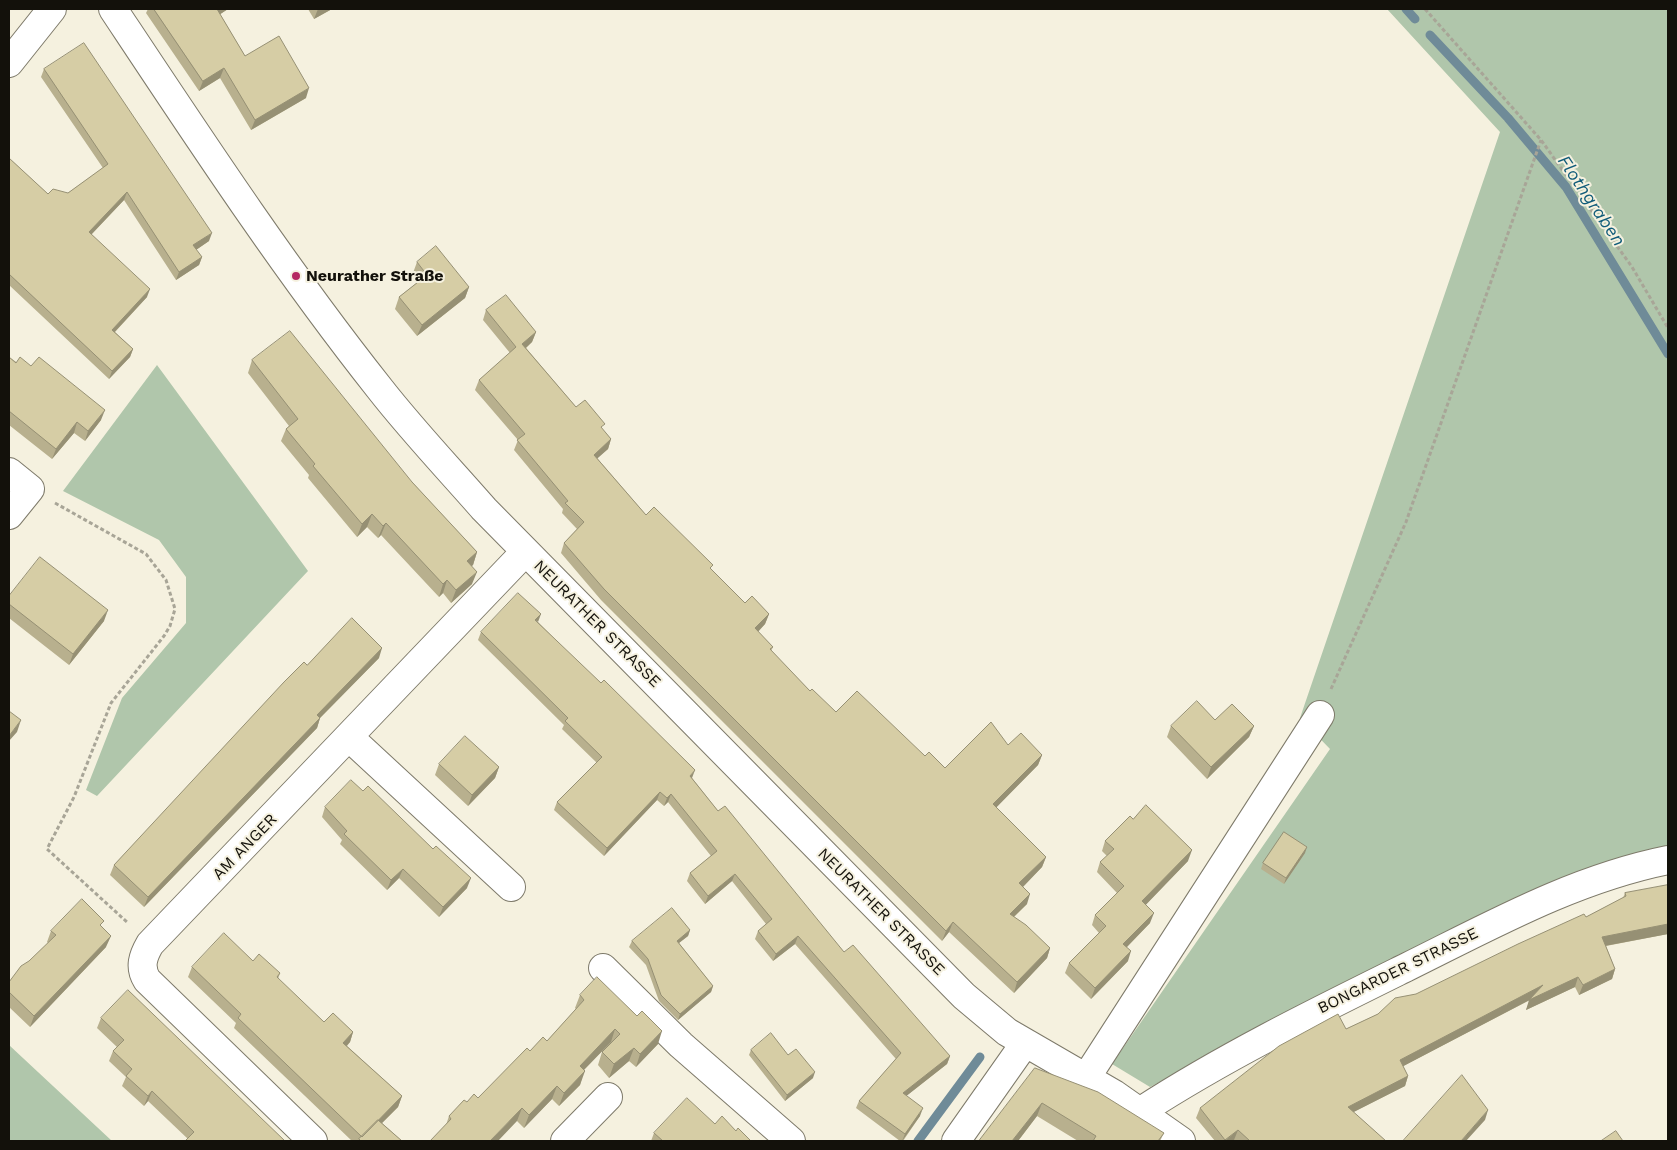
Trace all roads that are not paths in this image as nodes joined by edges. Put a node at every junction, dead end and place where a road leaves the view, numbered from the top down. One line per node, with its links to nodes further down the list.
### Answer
1 (52, 9): 3 (street)
2 (113, 9): 6 (street, NEURATHER STRASSE)
3 (9, 63)
4 (9, 472): 5 (street)
5 (9, 516)
6 (526, 552): 8 (street, AM ANGER); 12 (street, NEURATHER STRASSE)
7 (1320, 715): 13 (street)
8 (350, 738): 10 (street); 16 (street, AM ANGER)
9 (1668, 860): 15 (street, BONGARDER STRASSE)
10 (511, 887)
11 (603, 968): 18 (street)
12 (1025, 1044): 13 (street, NEURATHER STRASSE); 19 (street)
13 (1086, 1078): 15 (street, NEURATHER STRASSE)
14 (608, 1097): 17 (street)
15 (1140, 1111): 20 (street, NEURATHER STRASSE)
16 (314, 1141)
17 (565, 1141)
18 (791, 1141)
19 (956, 1141)
20 (1181, 1141)

